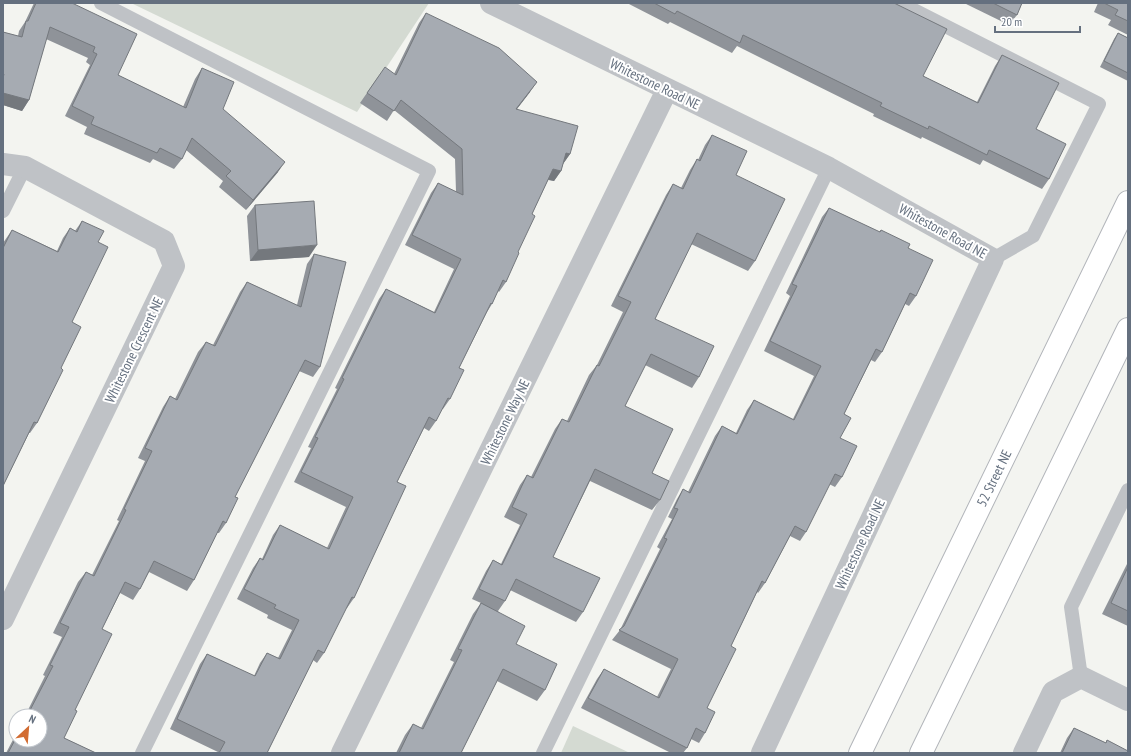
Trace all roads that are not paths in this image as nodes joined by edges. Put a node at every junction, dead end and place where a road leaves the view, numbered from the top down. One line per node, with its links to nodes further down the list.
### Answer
1 (101, 3): 16 (lane)
2 (491, 3): 4 (street, Whitestone Road NE)
3 (900, 3): 10 (lane)
4 (667, 90): 7 (street, Whitestone Road NE); 17 (street, Whitestone Way NE)
5 (3, 164): 6 (street, Whitestone Crescent NE)
6 (25, 167): 9 (lane); 13 (street, Whitestone Crescent NE)
7 (829, 168): 10 (street, Whitestone Road NE); 18 (lane)
8 (1128, 202): 20 (main road, 52 Street NE)
9 (3, 211)
10 (993, 259): 19 (street, Whitestone Road NE)
11 (1128, 329): 21 (main road)
12 (1128, 490): 14 (lane)
13 (3, 619)
14 (1081, 677): 15 (street); 22 (street)
15 (1128, 700)
16 (142, 753)
17 (342, 753)
18 (543, 753)
19 (762, 753)
20 (860, 753)
21 (921, 753)
22 (1024, 753)

